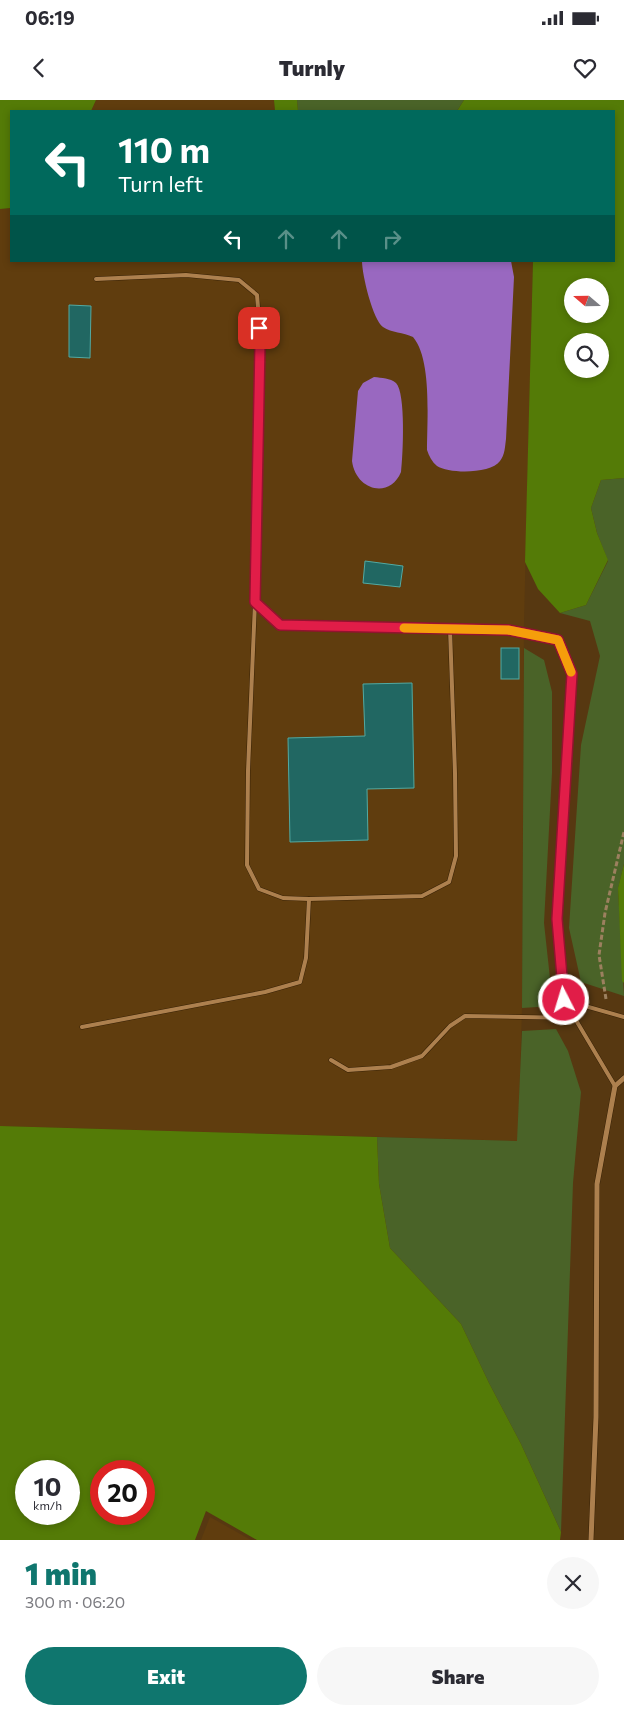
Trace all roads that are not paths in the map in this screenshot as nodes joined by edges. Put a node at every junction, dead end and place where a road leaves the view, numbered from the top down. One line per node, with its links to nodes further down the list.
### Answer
1 (96, 280): 2 (lane)
2 (255, 602): 3 (lane); 4 (lane)
3 (450, 629): 4 (lane); 5 (lane)
4 (309, 899): 8 (lane)
5 (564, 1000): 6 (lane); 7 (lane)
6 (624, 1017)
7 (575, 1018): 9 (lane); 11 (lane)
8 (82, 1027)
9 (331, 1060)
10 (624, 1078): 11 (street)
11 (615, 1086): 12 (street)
12 (591, 1540)

